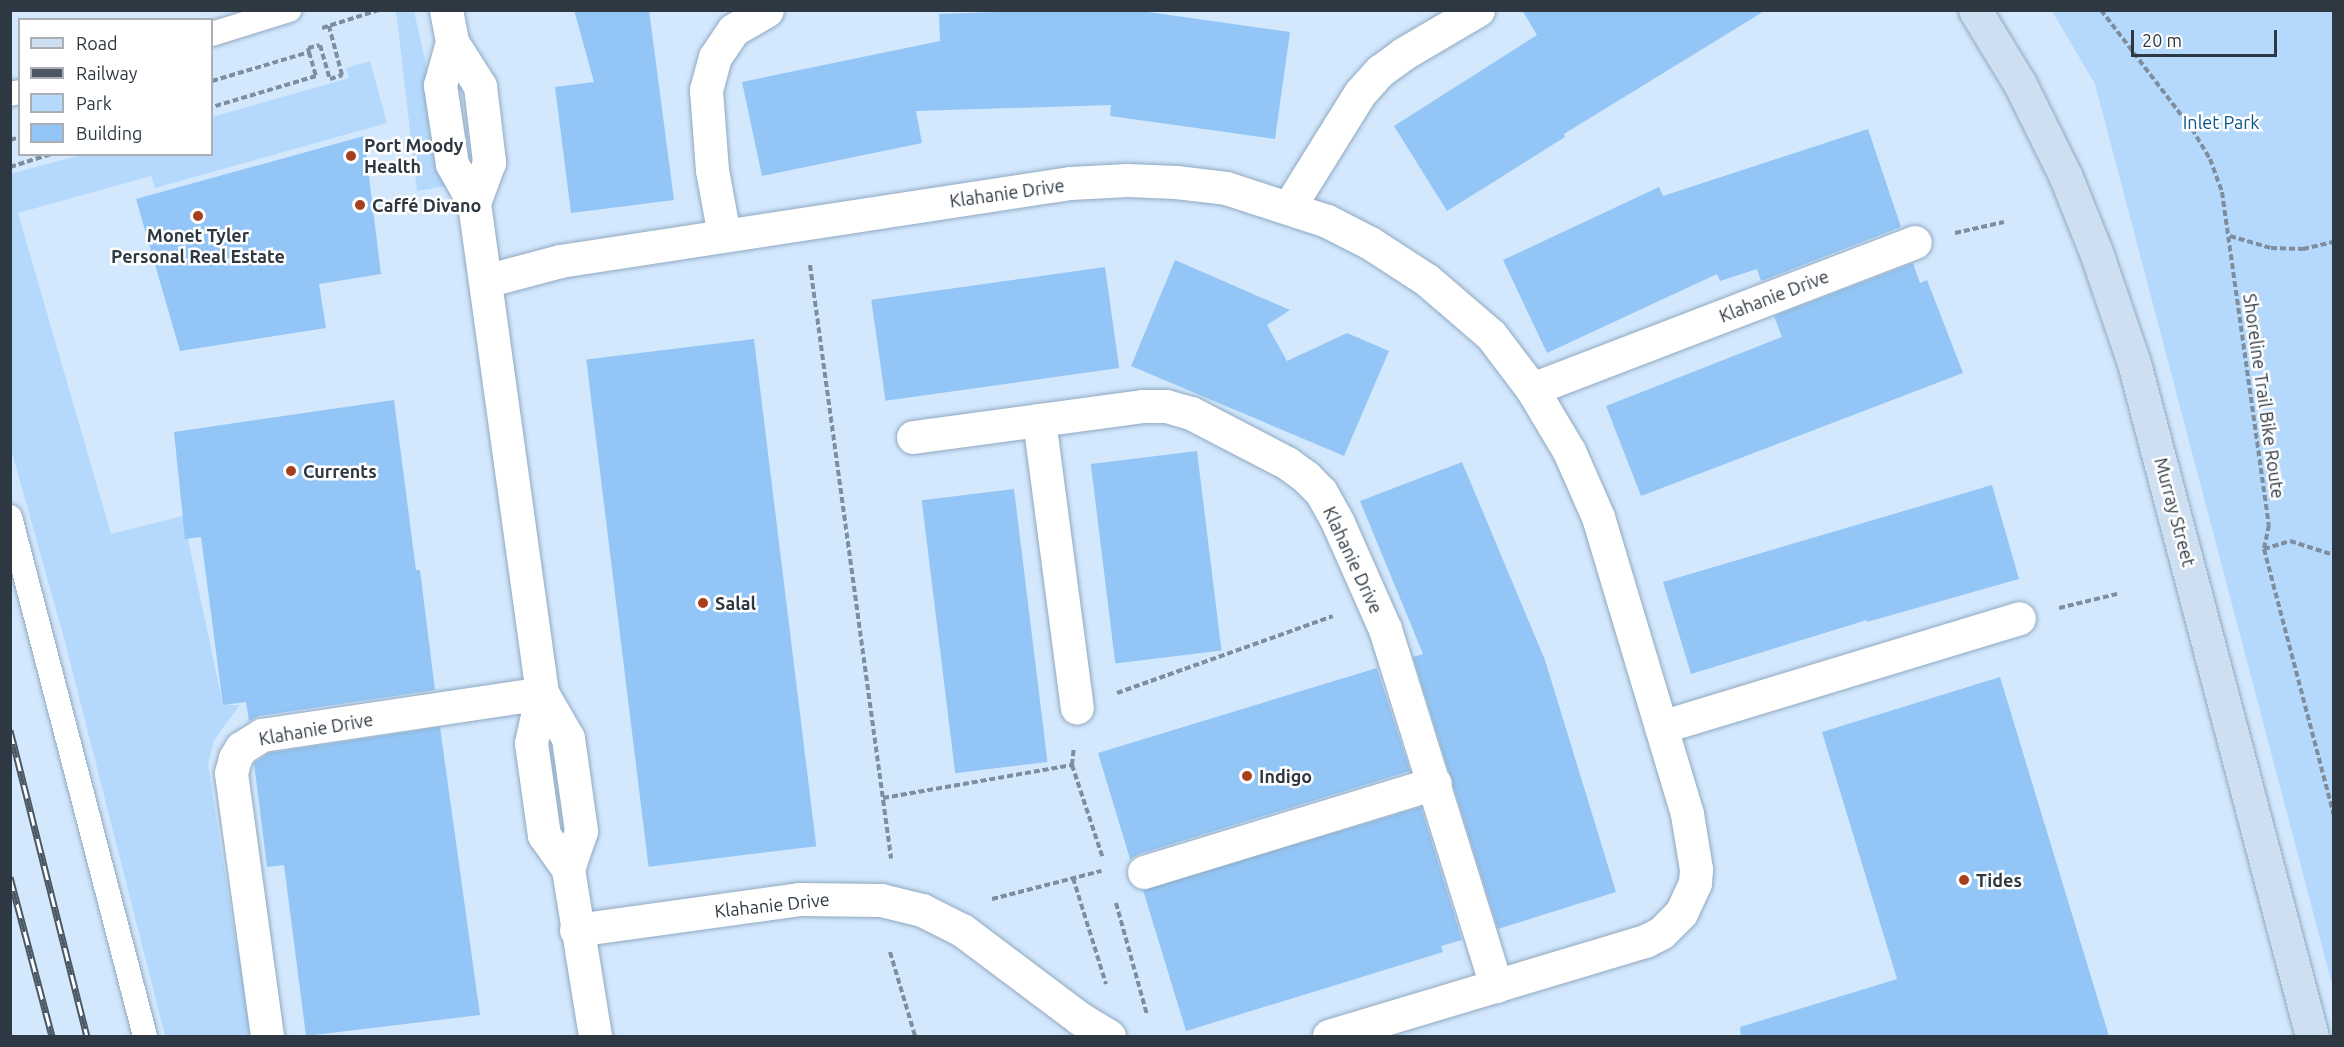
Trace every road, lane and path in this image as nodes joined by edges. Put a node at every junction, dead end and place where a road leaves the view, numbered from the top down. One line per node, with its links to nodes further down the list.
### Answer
1 (289, 10): 11 (lane)
2 (379, 10): 8 (path)
3 (767, 10): 7 (street)
4 (1478, 10): 17 (street)
5 (1975, 10): 55 (main road, Murray Street)
6 (2101, 10): 21 (path, Shoreline Trail Bike Route)
7 (731, 20): 20 (street)
8 (329, 26): 10 (path); 12 (path)
9 (449, 26): 24 (street)
10 (319, 29)
11 (213, 34)
12 (309, 52): 13 (path); 14 (path)
13 (213, 81)
14 (213, 107)
15 (44, 156): 16 (path)
16 (10, 167)
17 (1288, 207): 19 (street, Klahanie Drive); 25 (street, Klahanie Drive)
18 (2004, 222): 22 (path)
19 (804, 224): 20 (street, Klahanie Drive); 38 (path)
20 (724, 235): 24 (street, Klahanie Drive)
21 (2230, 236): 23 (path); 29 (path, Shoreline Trail Bike Route)
22 (1915, 242): 25 (street, Klahanie Drive)
23 (2334, 242)
24 (485, 280): 34 (street)
25 (1532, 389): 36 (street, Klahanie Drive)
26 (1039, 420): 27 (street, Klahanie Drive); 32 (street, Klahanie Drive); 35 (street)
27 (913, 437)
28 (10, 517): 49 (lane)
29 (2264, 549): 30 (path); 39 (path, Shoreline Trail Bike Route)
30 (2334, 555)
31 (2117, 594): 33 (path)
32 (1373, 601): 35 (path); 37 (street, Klahanie Drive)
33 (2019, 618): 36 (street)
34 (542, 693): 45 (street); 50 (street, Klahanie Drive)
35 (1077, 707): 38 (path)
36 (1661, 727): 47 (street, Klahanie Drive)
37 (1435, 783): 41 (street); 47 (street, Klahanie Drive)
38 (883, 798): 44 (path)
39 (2334, 814)
40 (1107, 870): 42 (path)
41 (1144, 872)
42 (1073, 878): 43 (path); 48 (path)
43 (981, 902)
44 (897, 903): 45 (street, Klahanie Drive); 53 (street, Klahanie Drive)
45 (576, 930): 51 (street)
46 (890, 952): 52 (path)
47 (1496, 986): 54 (street, Klahanie Drive)
48 (1110, 993)
49 (146, 1036)
50 (267, 1036)
51 (595, 1036)
52 (915, 1036)
53 (1109, 1036)
54 (1329, 1036)
55 (2312, 1036)

